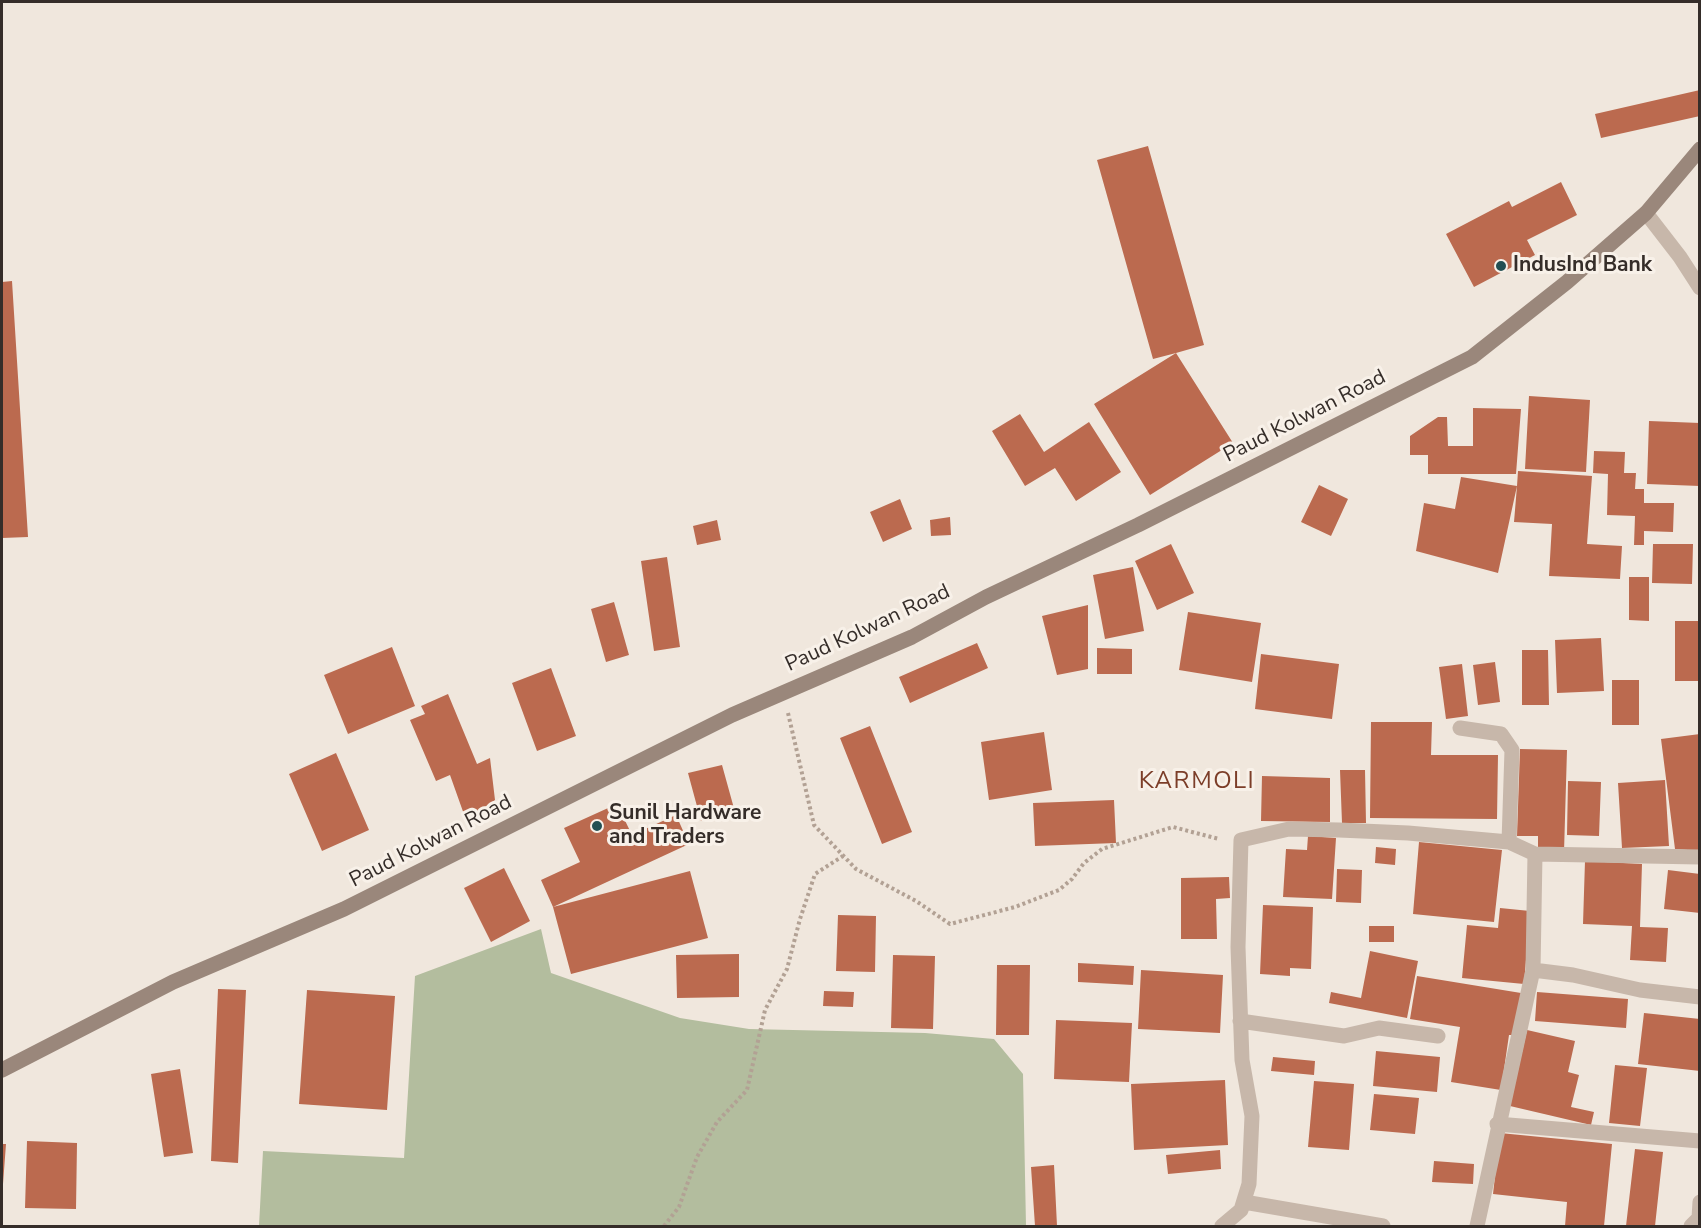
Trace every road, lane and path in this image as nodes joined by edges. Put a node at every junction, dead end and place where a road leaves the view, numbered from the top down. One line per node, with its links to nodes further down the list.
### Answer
1 (1700, 149): 2 (main road, Paud Kolwan Road)
2 (1646, 213): 3 (street); 4 (main road, Paud Kolwan Road)
3 (1700, 288)
4 (783, 692): 9 (path); 15 (main road, Paud Kolwan Road)
5 (1460, 728): 7 (street)
6 (1241, 840): 7 (street); 9 (path); 13 (street)
7 (1509, 843): 8 (street)
8 (1535, 854): 10 (street); 11 (street)
9 (843, 856): 19 (path)
10 (1700, 857)
11 (1533, 970): 12 (street); 16 (street)
12 (1700, 997)
13 (1240, 1021): 14 (street); 18 (street)
14 (1438, 1036)
15 (2, 1070)
16 (1497, 1124): 17 (street); 22 (street)
17 (1700, 1141)
18 (1244, 1202): 20 (street); 21 (street)
19 (664, 1227)
20 (1222, 1227)
21 (1383, 1227)
22 (1477, 1227)

